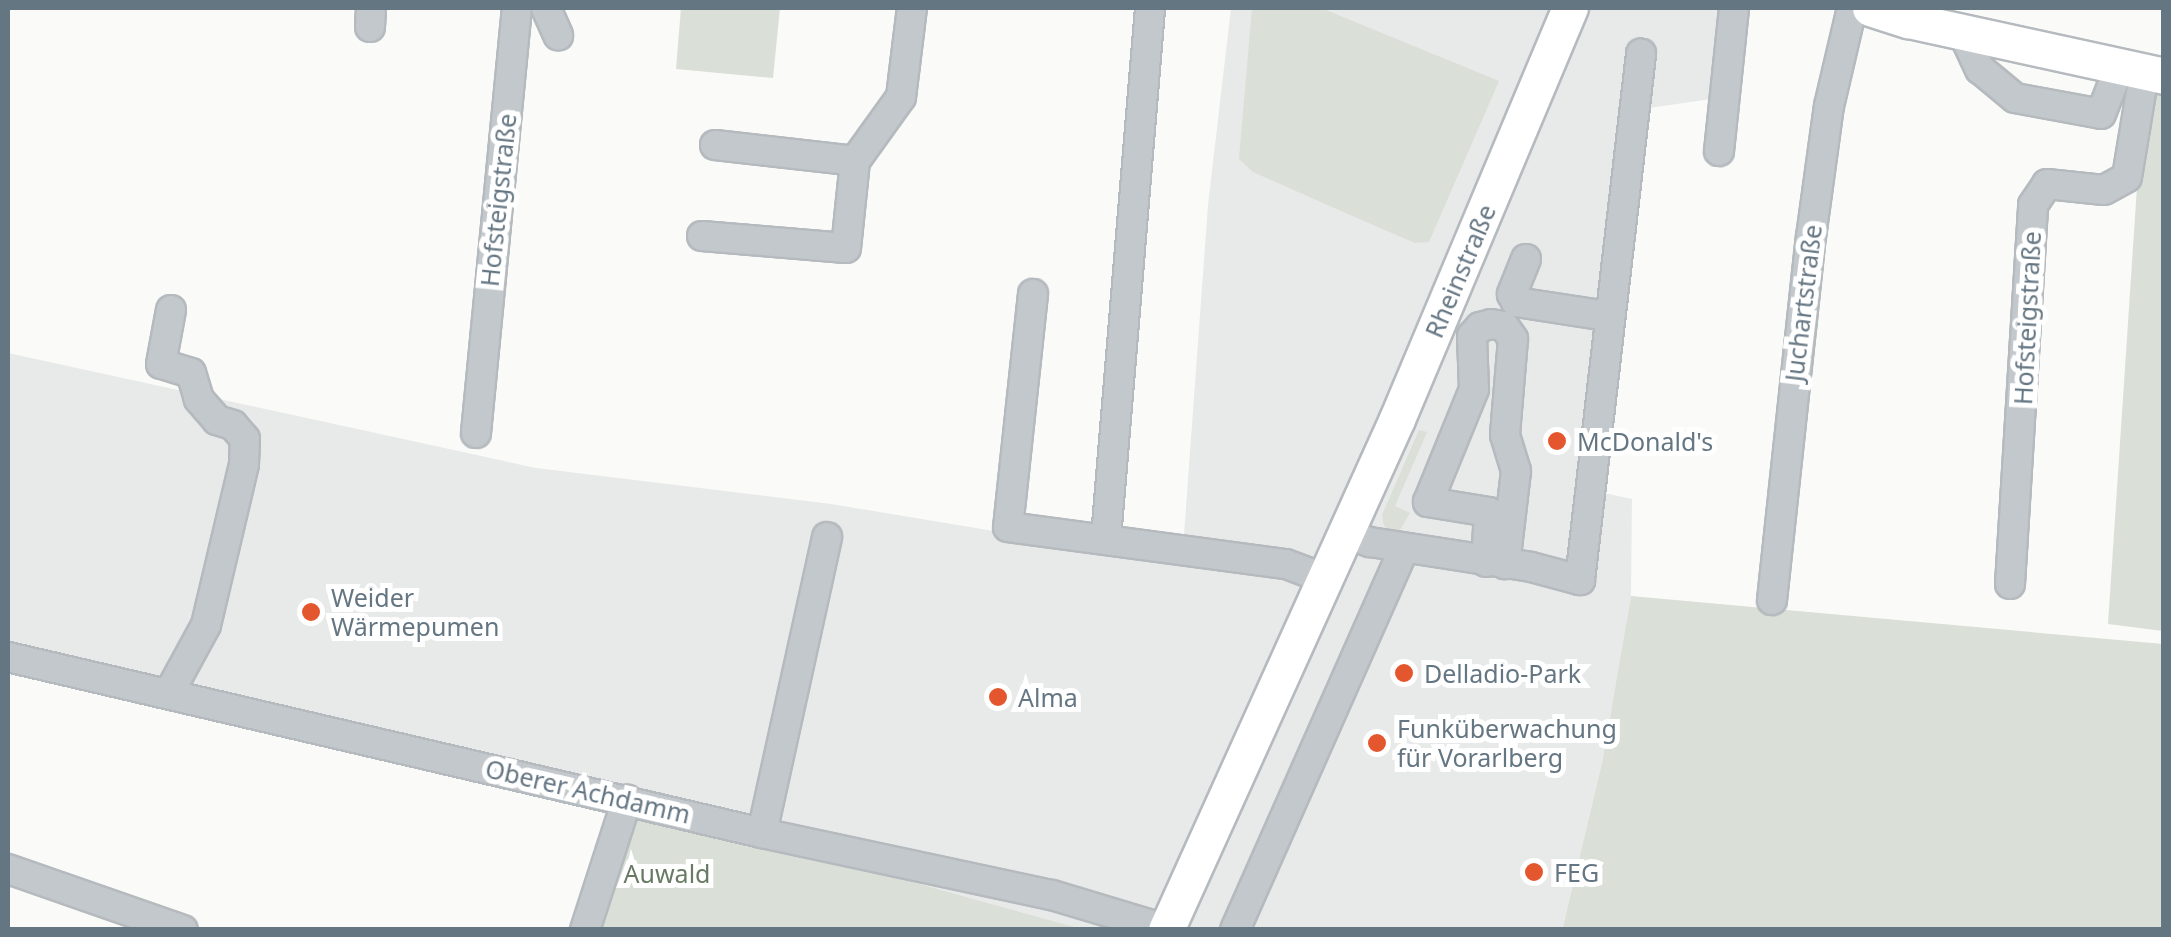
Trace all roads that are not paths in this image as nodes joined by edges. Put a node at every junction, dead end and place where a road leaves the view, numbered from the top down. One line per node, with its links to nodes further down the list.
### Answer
1 (518, 8): 22 (street, Hofsteigstraße)
2 (546, 8): 11 (street)
3 (912, 8): 16 (street)
4 (1150, 8): 25 (street)
5 (1570, 8): 23 (main road, Rheinstraße)
6 (1734, 8): 15 (street)
7 (1852, 8): 30 (street, Juchartstraße)
8 (1870, 8): 9 (main road)
9 (1909, 14): 10 (main road)
10 (1963, 33): 13 (main road); 13 (street)
11 (558, 34)
12 (1641, 54): 21 (street)
13 (2142, 72): 29 (street, Hofsteigstraße)
14 (715, 146): 16 (street)
15 (1718, 150)
16 (856, 161): 17 (street)
17 (702, 236)
18 (1526, 259): 21 (street)
19 (1033, 294): 25 (street)
20 (171, 310): 32 (street)
21 (1608, 316): 27 (street)
22 (476, 433)
23 (1346, 534): 26 (street); 28 (main road, Rheinstraße)
24 (828, 538): 34 (street)
25 (1106, 538): 28 (street)
26 (1404, 548): 27 (street); 39 (street)
27 (1495, 563): 27 (street)
28 (1326, 579): 36 (main road, Rheinstraße)
29 (2010, 584)
30 (1772, 600)
31 (8, 657): 32 (street, Oberer Achdamm)
32 (169, 693): 33 (street, Oberer Achdamm)
33 (626, 800): 34 (street, Oberer Achdamm); 38 (street)
34 (762, 832): 36 (street, Oberer Achdamm)
35 (8, 869): 37 (street)
36 (1167, 929)
37 (182, 930)
38 (585, 930)
39 (1235, 930)

